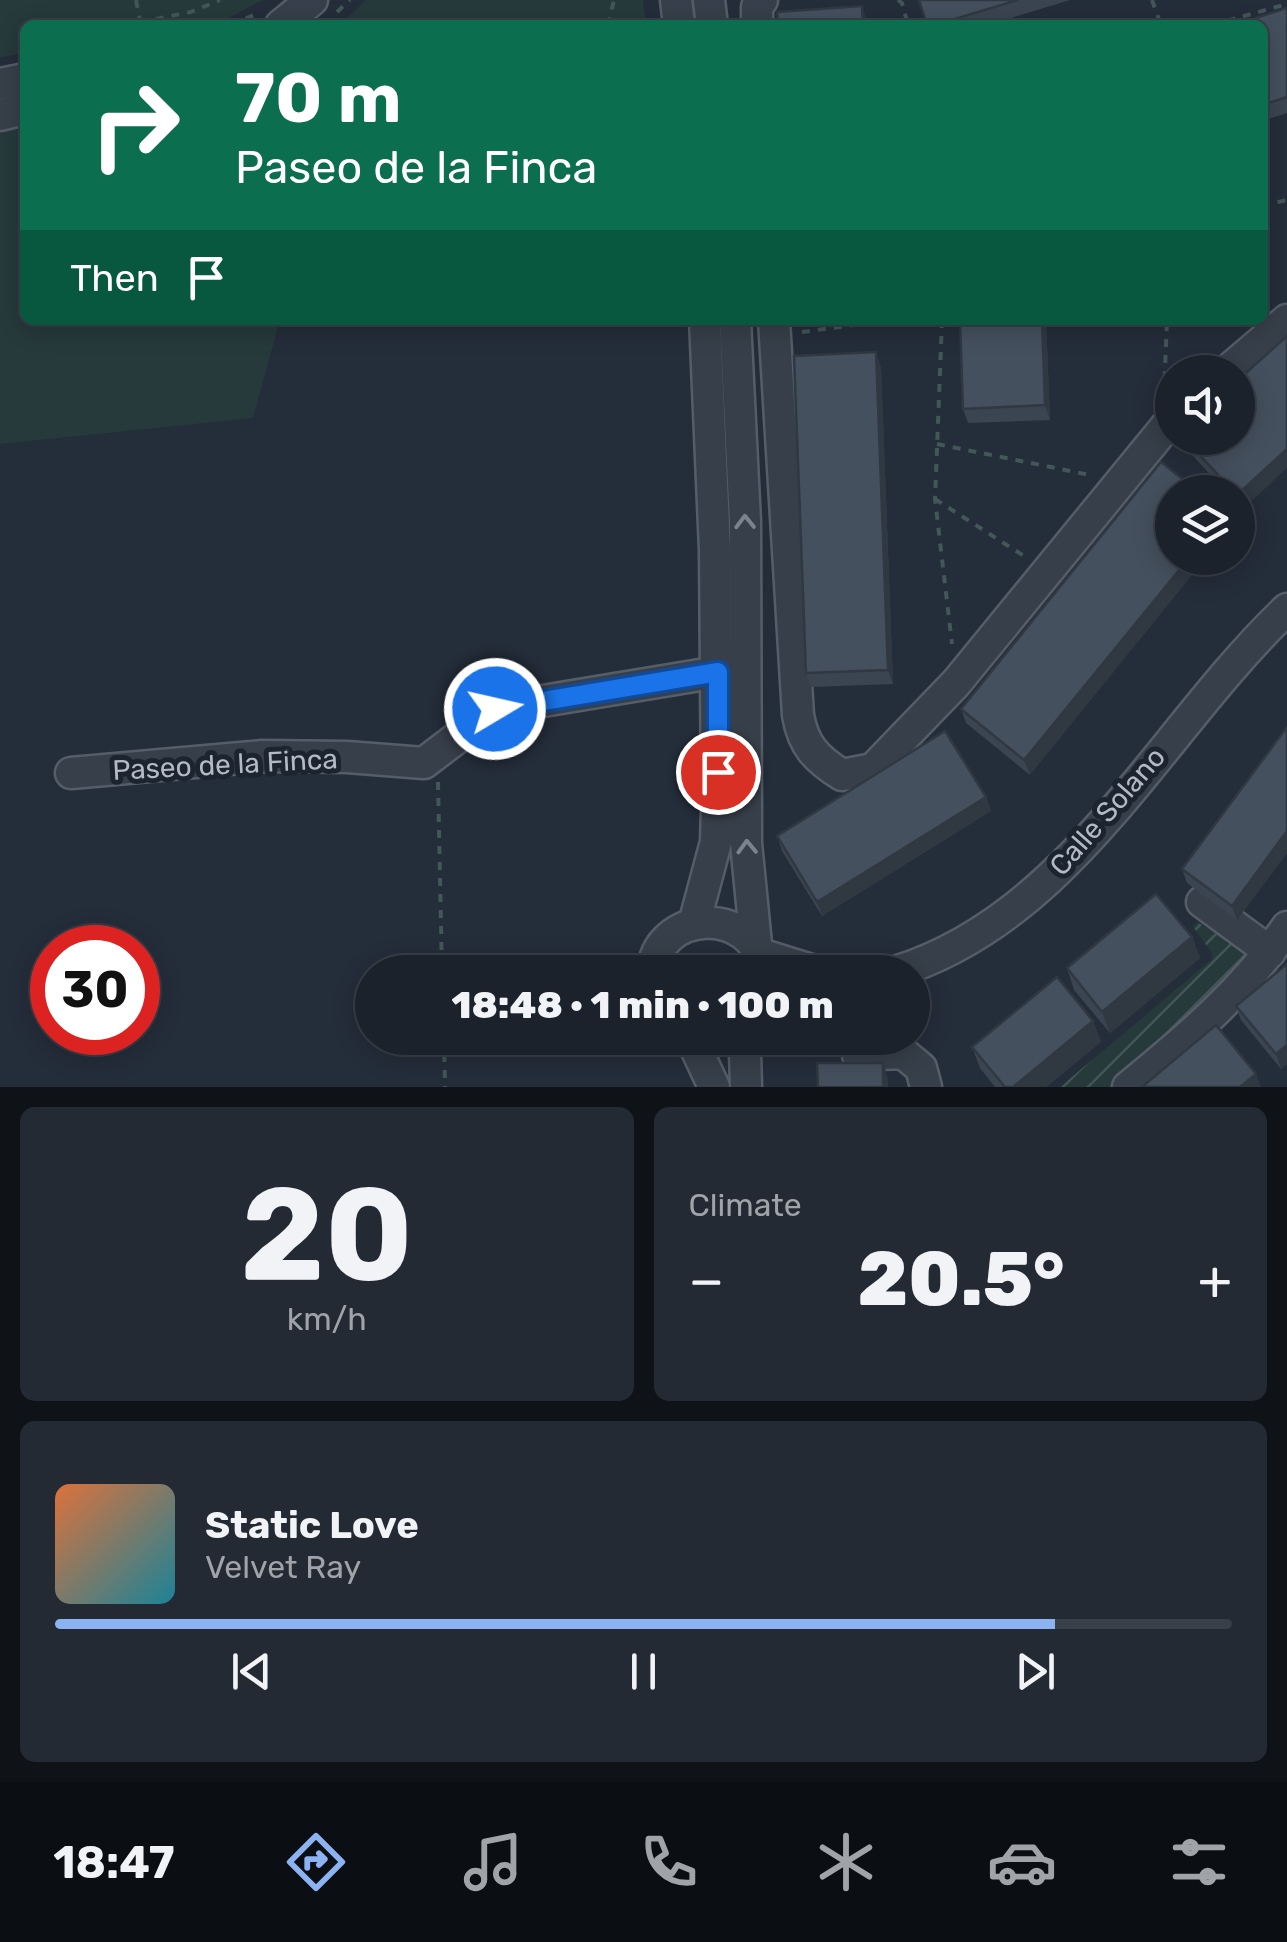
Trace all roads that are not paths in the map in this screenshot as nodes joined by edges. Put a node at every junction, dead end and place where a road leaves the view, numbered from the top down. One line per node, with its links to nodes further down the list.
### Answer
1 (312, 0): 2 (street)
2 (274, 16)
3 (1287, 320): 7 (street)
4 (705, 325): 10 (street)
5 (735, 325): 17 (street, one-way to 5)
6 (774, 328): 8 (street)
7 (1246, 355)
8 (1155, 439)
9 (1287, 609): 18 (street, Calle Solano)
10 (718, 672): 11 (street, Paseo de la Finca); 13 (street)
11 (71, 774)
12 (1202, 902): 14 (street)
13 (694, 924): 15 (street); 16 (street)
14 (1279, 939): 25 (street)
15 (659, 955)
16 (759, 955)
17 (761, 955)
18 (930, 960)
19 (699, 1055): 22 (street)
20 (745, 1055): 23 (street)
21 (906, 1055): 24 (street)
22 (714, 1087)
23 (746, 1087)
24 (926, 1087)
25 (1128, 1087)

